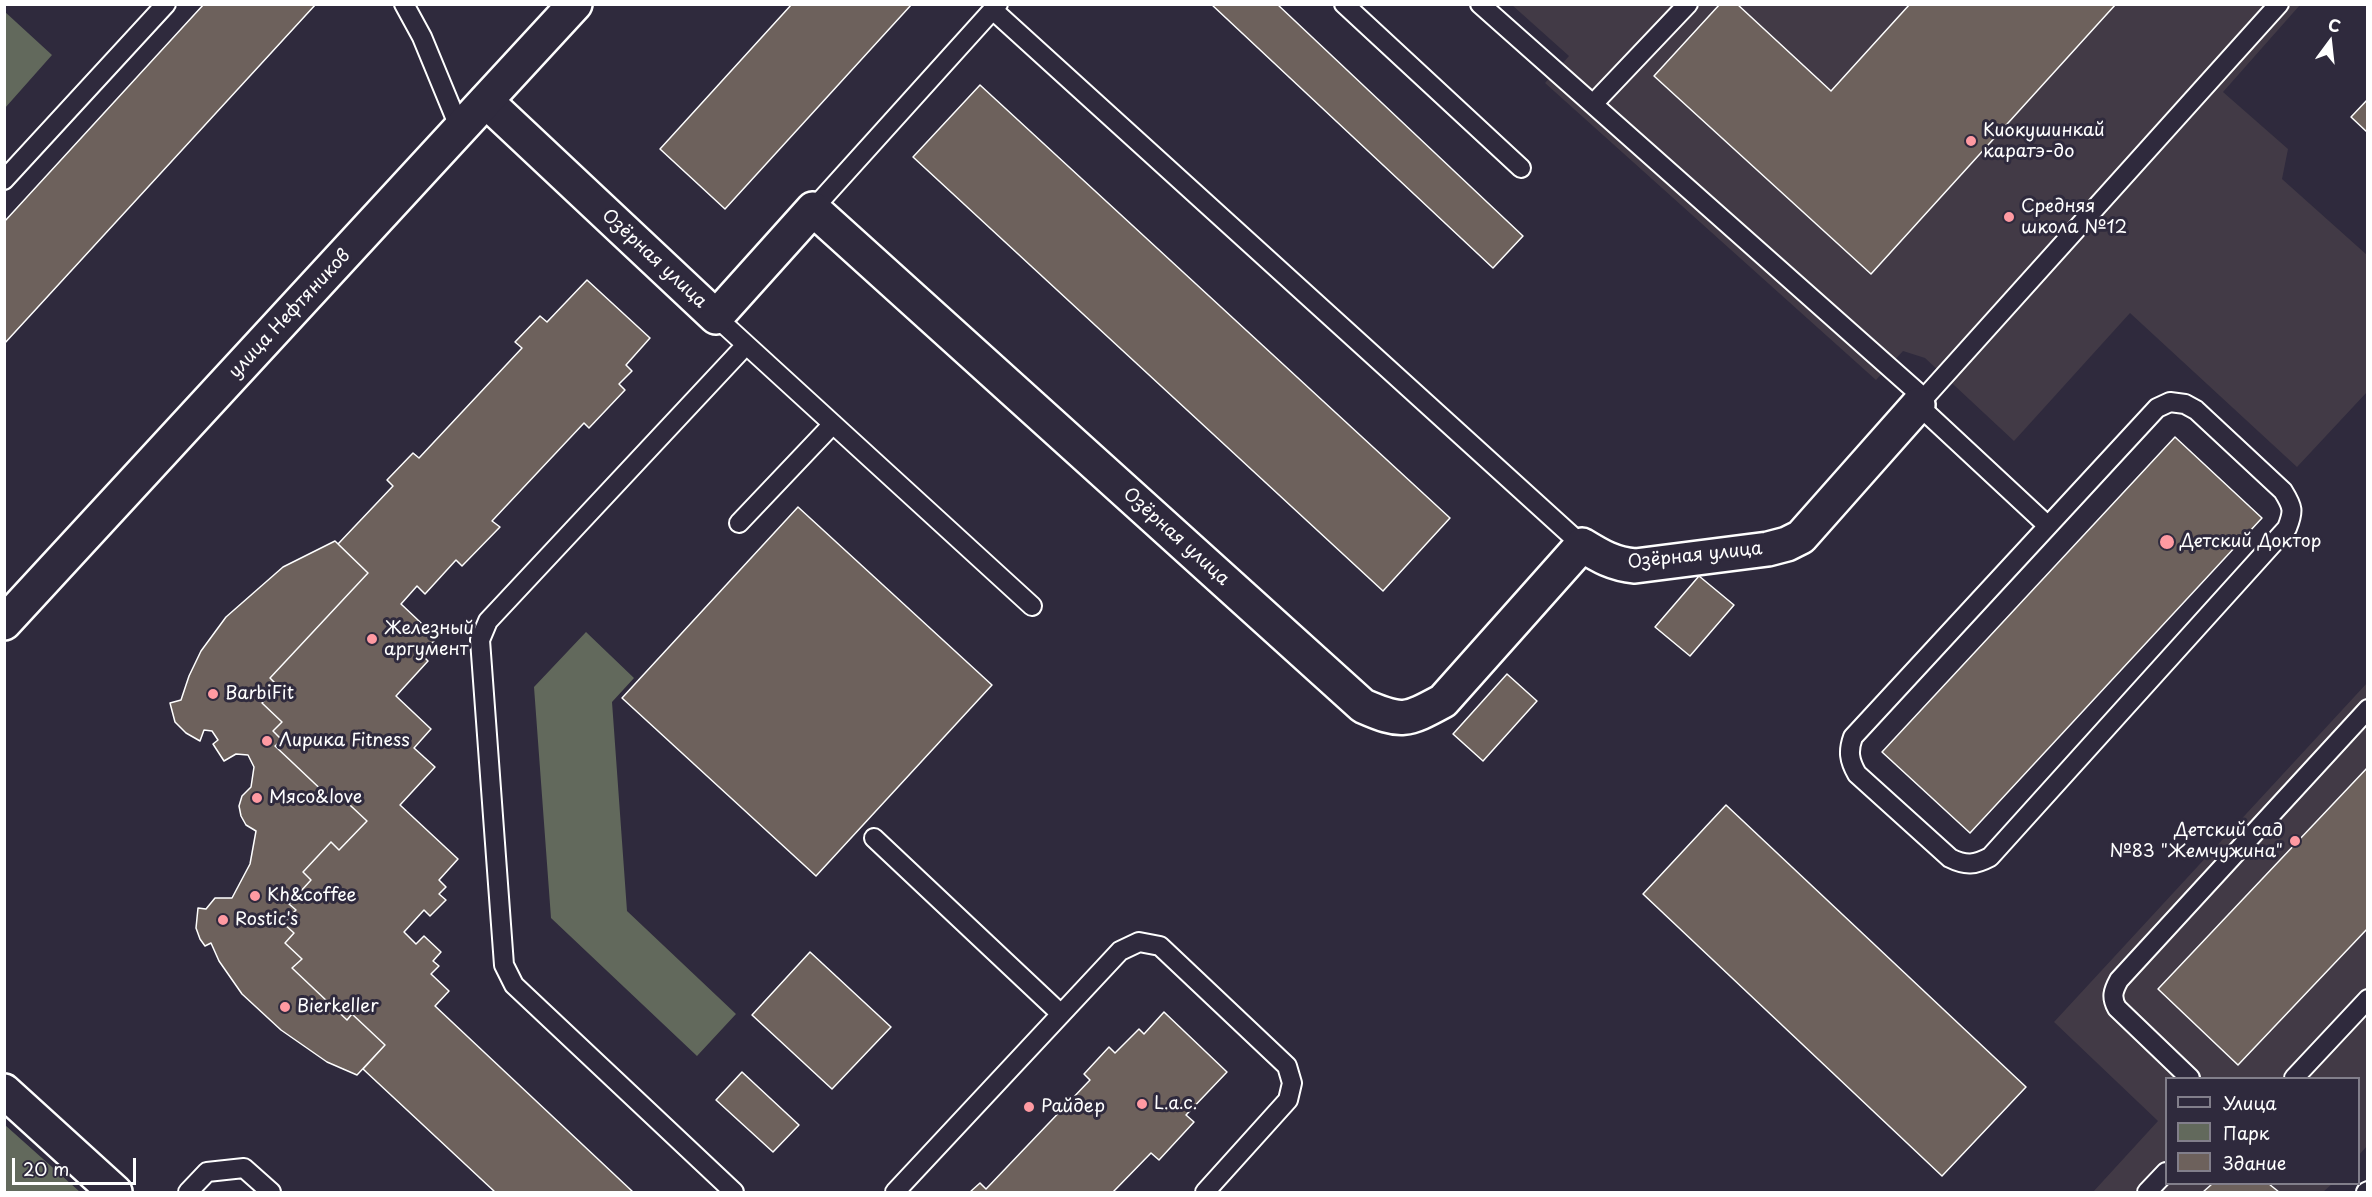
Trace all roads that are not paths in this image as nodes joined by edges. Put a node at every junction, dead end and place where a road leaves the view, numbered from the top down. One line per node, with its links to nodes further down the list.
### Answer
1 (166, 4): 13 (lane)
2 (404, 4): 11 (lane)
3 (575, 4): 9 (street, улица Нефтяников)
4 (1344, 4): 12 (lane)
5 (1480, 4): 10 (lane)
6 (1688, 4): 10 (lane)
7 (2279, 4): 17 (lane)
8 (995, 7): 14 (lane); 21 (lane)
9 (486, 101): 11 (street, улица Нефтяников); 15 (street, Озёрная улица)
10 (1593, 105): 17 (lane)
11 (460, 129): 23 (street, улица Нефтяников)
12 (1521, 168)
13 (4, 180)
14 (813, 209): 15 (street, Озёрная улица); 21 (street, Озёрная улица)
15 (716, 317): 16 (lane)
16 (746, 345): 18 (lane); 35 (lane)
17 (1921, 401): 20 (lane); 21 (street, Озёрная улица)
18 (833, 424): 19 (lane); 22 (lane)
19 (739, 523)
20 (2047, 525): 20 (lane)
21 (1582, 545)
22 (1032, 606)
23 (4, 623)
24 (2367, 709): 28 (lane)
25 (874, 838): 27 (lane)
26 (2367, 999): 29 (lane)
27 (1061, 1014): 36 (lane); 37 (lane)
28 (2189, 1077)
29 (2295, 1077)
30 (4, 1091): 32 (street)
31 (2165, 1173): 38 (lane)
32 (115, 1192)
33 (188, 1192): 34 (lane)
34 (271, 1192)
35 (734, 1192)
36 (895, 1192)
37 (1205, 1192)
38 (2147, 1192)

